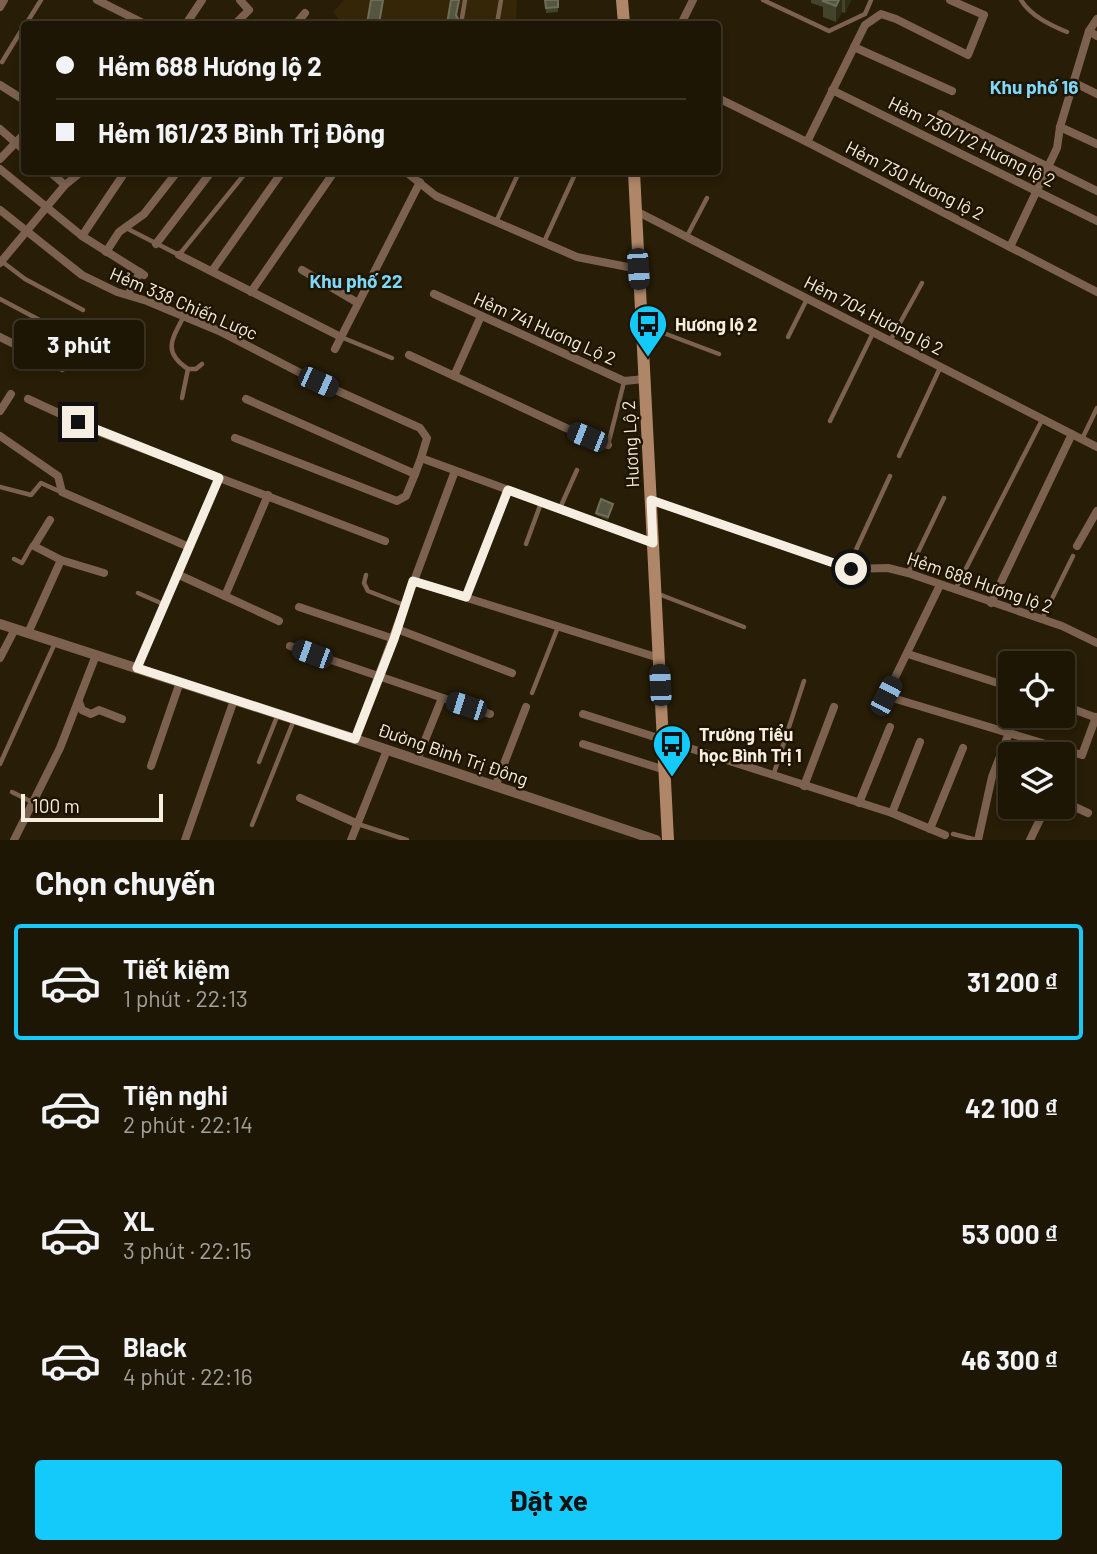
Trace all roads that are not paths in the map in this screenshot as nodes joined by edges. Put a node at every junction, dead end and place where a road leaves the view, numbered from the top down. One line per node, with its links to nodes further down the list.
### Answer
1 (4, 0): 14 (street)
2 (41, 0): 17 (lane)
3 (97, 0): 18 (street)
4 (202, 0): 19 (street)
5 (240, 0): 20 (street)
6 (465, 0): 22 (lane)
7 (501, 0): 23 (lane)
8 (622, 0): 24 (main road)
9 (693, 0): 25 (street)
10 (763, 0): 11 (lane)
11 (871, 0)
12 (950, 0): 29 (street)
13 (1021, 0): 27 (lane)
14 (0, 7)
15 (305, 13): 21 (street)
16 (1097, 19): 28 (street)
17 (28, 21)
18 (136, 21)
19 (188, 21)
20 (238, 21)
21 (298, 21)
22 (462, 21)
23 (498, 21)
24 (624, 21)
25 (682, 21)
26 (21, 31): 30 (lane)
27 (1067, 32)
28 (1093, 34): 31 (street)
29 (854, 47): 33 (street); 34 (street)
30 (2, 62)
31 (1075, 83): 35 (street); 39 (street)
32 (0, 85): 36 (street)
33 (832, 90): 42 (street); 63 (street, Hẻm 730/1/2 Hương lộ 2)
34 (952, 91)
35 (1097, 94)
36 (21, 98)
37 (721, 99): 42 (street, Hẻm 730 Hương lộ 2)
38 (941, 114): 47 (street)
39 (1060, 127): 44 (street); 47 (street)
40 (0, 130): 43 (street)
41 (21, 137): 43 (street)
42 (807, 142): 77 (street, Hẻm 730 Hương lộ 2)
43 (16, 143): 45 (street); 46 (street)
44 (1097, 144)
45 (21, 147)
46 (0, 159)
47 (1049, 168): 63 (street); 64 (street)
48 (0, 169): 66 (street)
49 (53, 175): 62 (street)
50 (77, 175): 62 (street)
51 (123, 175): 73 (street)
52 (175, 175): 71 (street)
53 (209, 175): 76 (street)
54 (280, 175): 83 (street)
55 (332, 175): 85 (street)
56 (410, 175): 61 (street)
57 (518, 175): 70 (lane)
58 (575, 175): 75 (lane)
59 (634, 175): 68 (main road, Hương Lộ 2)
60 (243, 176): 79 (lane)
61 (420, 182): 70 (street); 91 (street)
62 (65, 185): 66 (street)
63 (1039, 191): 69 (street, Hẻm 730/1/2 Hương lộ 2); 77 (street)
64 (1097, 191)
65 (707, 198): 74 (lane)
66 (47, 209): 72 (street); 73 (street)
67 (0, 210): 72 (street, Hẻm 338 Chiến Lược)
68 (636, 211): 74 (street, Hẻm 704 Hương lộ 2); 81 (main road, Hương Lộ 2)
69 (1097, 221)
70 (496, 222): 75 (street)
71 (126, 228): 76 (lane); 78 (street)
72 (27, 232): 80 (street); 88 (street, Hẻm 338 Chiến Lược)
73 (82, 236): 78 (street)
74 (687, 237): 90 (street, Hẻm 704 Hương lộ 2)
75 (544, 242): 81 (street)
76 (156, 244): 79 (lane)
77 (1010, 247): 86 (street, Hẻm 730 Hương lộ 2)
78 (106, 253): 88 (street)
79 (179, 256): 83 (street)
80 (0, 261): 92 (lane)
81 (638, 269): 95 (main road, Hương Lộ 2)
82 (302, 270): 91 (street)
83 (212, 271): 85 (street)
84 (922, 283): 101 (lane)
85 (251, 292): 98 (street)
86 (1097, 292)
87 (434, 294): 94 (street, Hẻm 741 Hương Lộ 2)
88 (128, 295): 93 (street, Hẻm 338 Chiến Lược)
89 (0, 299): 100 (lane)
90 (807, 299): 96 (street, Hẻm 704 Hương lộ 2); 99 (lane)
91 (358, 303): 98 (street)
92 (83, 310)
93 (184, 316): 109 (lane); 128 (street, Hẻm 338 Chiến Lược)
94 (481, 316): 110 (street); 112 (street, Hẻm 741 Hương Lộ 2)
95 (641, 324): 103 (lane); 111 (main road, Hương Lộ 2)
96 (873, 332): 101 (street, Hẻm 704 Hương lộ 2); 120 (lane)
97 (0, 337): 108 (street)
98 (341, 337): 102 (street); 105 (lane)
99 (788, 337)
100 (79, 341)
101 (890, 341): 107 (street, Hẻm 704 Hương lộ 2)
102 (335, 349)
103 (719, 354)
104 (409, 355): 110 (street)
105 (392, 358)
106 (202, 364): 109 (lane)
107 (940, 367): 119 (street, Hẻm 704 Hương lộ 2); 127 (lane)
108 (62, 368)
109 (188, 369): 114 (lane)
110 (454, 376): 125 (street)
111 (645, 379): 112 (street, Hẻm 741 Hương Lộ 2); 139 (main road, Hương Lộ 2)
112 (624, 381): 125 (lane)
113 (11, 394): 118 (street)
114 (182, 398)
115 (28, 399): 133 (street)
116 (246, 399): 131 (street)
117 (1097, 408): 124 (lane)
118 (0, 411)
119 (1043, 419): 121 (street, Hẻm 704 Hương lộ 2); 160 (lane)
120 (830, 421)
121 (1072, 434): 124 (street, Hẻm 704 Hương lộ 2); 165 (street)
122 (0, 436): 136 (street)
123 (235, 438): 131 (street)
124 (1082, 439): 126 (street, Hẻm 704 Hương lộ 2)
125 (608, 445)
126 (1097, 447)
127 (899, 456)
128 (421, 458): 130 (street); 131 (street)
129 (578, 470): 141 (lane)
130 (456, 471): 135 (street); 158 (street)
131 (415, 474)
132 (890, 475): 153 (lane)
133 (219, 478): 137 (street); 149 (street)
134 (0, 487): 136 (lane)
135 (508, 490): 140 (street); 164 (street)
136 (62, 492): 149 (street)
137 (268, 495): 144 (street); 163 (street)
138 (944, 498): 155 (lane)
139 (651, 500): 145 (main road, Hương Lộ 2); 153 (street, Hẻm 688 Hương lộ 2)
140 (541, 503): 141 (street); 146 (lane)
141 (560, 509): 145 (street)
142 (1097, 512): 148 (street)
143 (50, 520): 147 (street)
144 (385, 541)
145 (653, 543): 162 (main road, Hương Lộ 2)
146 (526, 544)
147 (34, 546): 151 (lane); 152 (street)
148 (1077, 546)
149 (189, 547): 156 (street)
150 (1073, 556): 169 (lane)
151 (15, 559)
152 (61, 560): 154 (street); 176 (street)
153 (847, 568): 155 (street, Hẻm 688 Hương lộ 2)
154 (104, 573)
155 (908, 573): 159 (street, Hẻm 688 Hương lộ 2)
156 (177, 574): 163 (street); 166 (street)
157 (366, 575): 167 (lane)
158 (413, 581): 164 (street); 167 (street)
159 (940, 585): 160 (street, Hẻm 688 Hương lộ 2); 181 (street)
160 (954, 590): 165 (street, Hẻm 688 Hương lộ 2)
161 (138, 593): 166 (lane)
162 (655, 593): 173 (lane); 184 (main road, Hương Lộ 2)
163 (225, 596): 170 (street)
164 (466, 597): 172 (street)
165 (991, 603): 169 (street, Hẻm 688 Hương lộ 2)
166 (164, 604): 185 (street)
167 (405, 605): 175 (street)
168 (299, 607): 177 (street)
169 (1042, 619): 179 (street, Hẻm 688 Hương lộ 2)
170 (279, 621)
171 (0, 624): 174 (street, Đường Bình Trị Đông)
172 (558, 627): 184 (street); 191 (lane)
173 (744, 627)
174 (15, 629): 176 (street, Đường Bình Trị Đông); 183 (street)
175 (397, 629): 177 (street); 186 (street)
176 (28, 633): 178 (street, Đường Bình Trị Đông)
177 (394, 639): 187 (street)
178 (56, 642): 182 (street, Đường Bình Trị Đông); 214 (lane)
179 (1097, 643)
180 (290, 646): 187 (street)
181 (908, 654): 190 (street); 205 (street)
182 (96, 655): 185 (street, Đường Bình Trị Đông); 194 (street)
183 (0, 658)
184 (659, 658): 207 (main road, Hương Lộ 2)
185 (137, 668): 189 (street, Đường Bình Trị Đông)
186 (512, 673)
187 (379, 677): 192 (street); 206 (street)
188 (804, 681): 217 (lane)
189 (180, 682): 193 (street, Đường Bình Trị Đông); 215 (street)
190 (998, 683)
191 (532, 693)
192 (442, 698): 199 (street); 212 (street)
193 (234, 700): 198 (street, Đường Bình Trị Đông); 233 (street)
194 (79, 702): 202 (street); 222 (street)
195 (526, 707): 219 (street)
196 (834, 707): 218 (street)
197 (1075, 710): 201 (street)
198 (278, 714): 203 (street, Đường Bình Trị Đông); 213 (lane)
199 (490, 714)
200 (583, 714): 207 (street)
201 (1097, 718): 205 (street)
202 (122, 719)
203 (294, 719): 206 (street, Đường Bình Trị Đông); 229 (lane)
204 (890, 727): 223 (street)
205 (1009, 733): 238 (street)
206 (355, 739): 211 (street, Đường Bình Trị Đông)
207 (663, 740): 216 (main road, Hương Lộ 2); 217 (street)
208 (920, 742): 225 (street)
209 (583, 744): 216 (street)
210 (963, 748): 230 (street)
211 (387, 750): 212 (street, Đường Bình Trị Đông); 228 (street)
212 (416, 760): 219 (street, Đường Bình Trị Đông)
213 (259, 762)
214 (0, 764)
215 (151, 766)
216 (665, 770): 237 (main road, Hương Lộ 2)
217 (773, 776): 218 (street)
218 (804, 786): 223 (street)
219 (495, 787): 236 (street, Đường Bình Trị Đông)
220 (12, 792): 222 (lane)
221 (300, 798): 228 (street)
222 (32, 803): 232 (street)
223 (859, 803): 225 (street)
224 (1075, 808): 226 (street)
225 (892, 813): 230 (street)
226 (1088, 813)
227 (1040, 819): 239 (street)
228 (358, 824): 234 (street); 235 (lane)
229 (252, 825)
230 (930, 829): 231 (street)
231 (947, 836): 238 (lane)
232 (14, 840)
233 (185, 840)
234 (351, 840)
235 (407, 840)
236 (656, 840)
237 (668, 840)
238 (978, 840)
239 (1030, 840)

